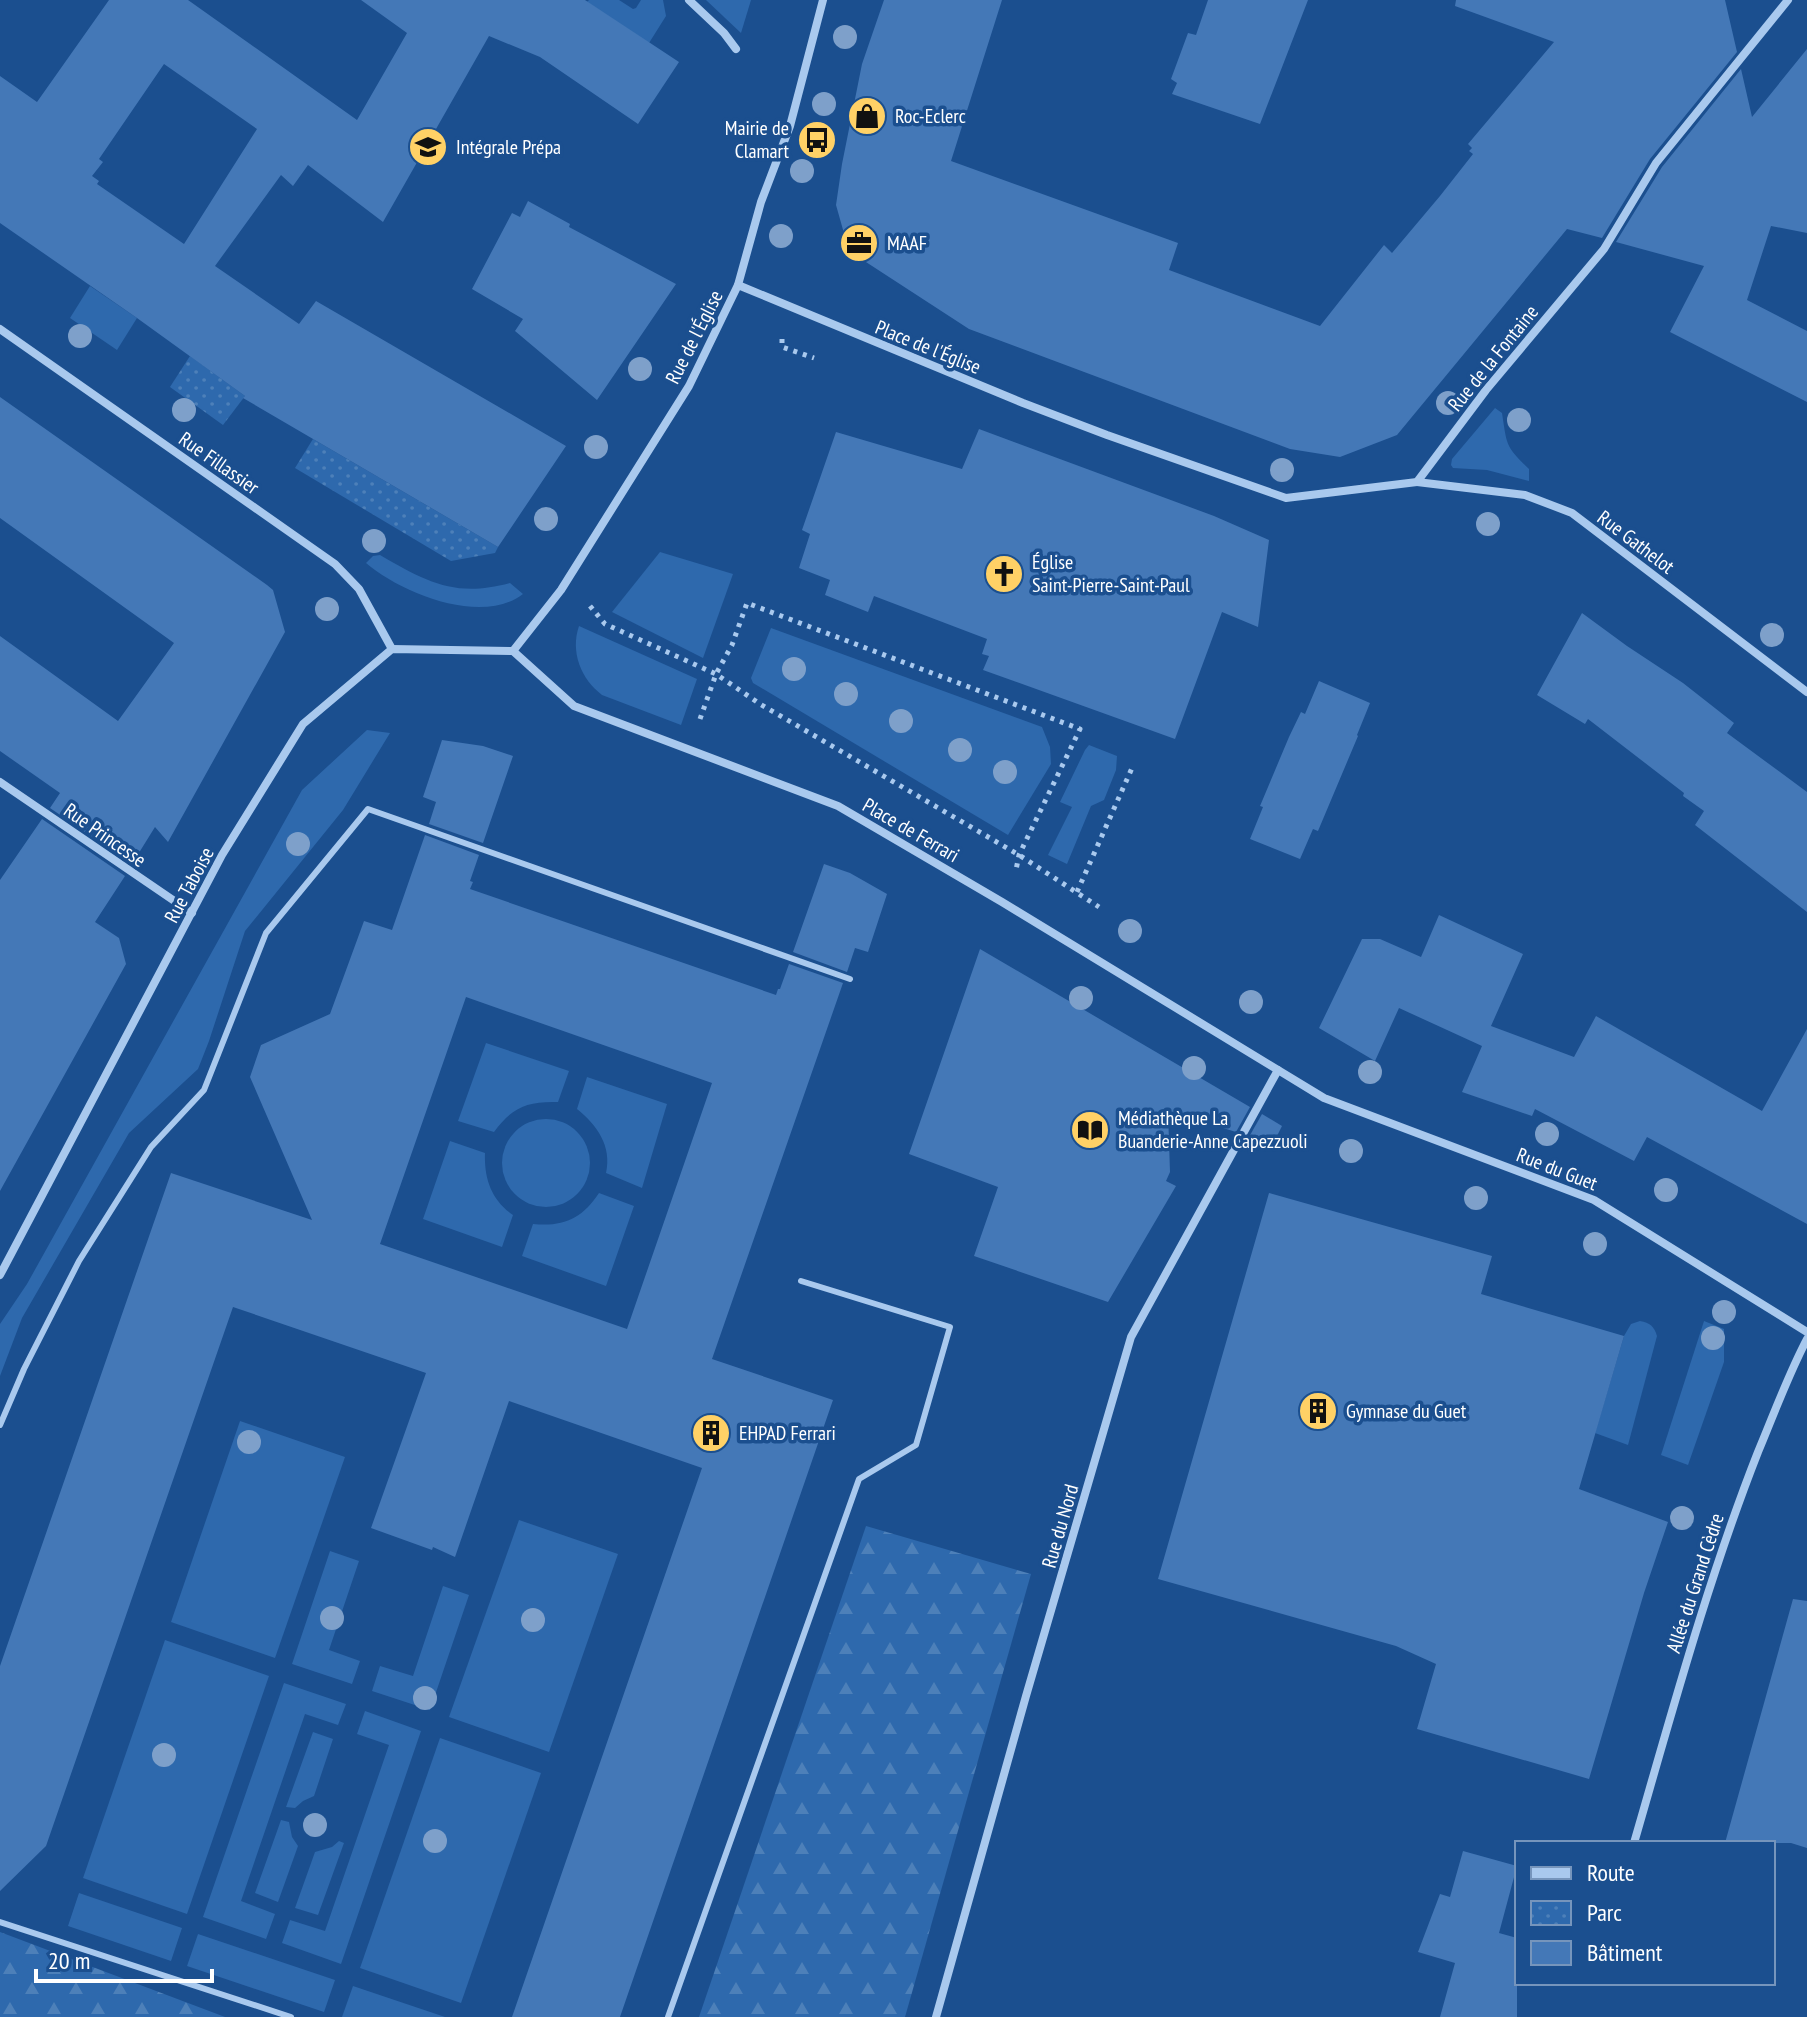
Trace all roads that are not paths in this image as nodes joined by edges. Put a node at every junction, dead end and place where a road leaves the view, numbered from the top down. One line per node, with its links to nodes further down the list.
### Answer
1 (689, 0): 4 (street)
2 (823, 0): 5 (street, Rue de l'Église)
3 (1788, 0): 7 (street, Rue de la Fontaine)
4 (736, 49)
5 (738, 285): 7 (street, Place de l'Église); 9 (street, Rue de l'Église)
6 (0, 329): 8 (street, Rue Fillassier)
7 (1417, 482): 10 (street, Rue Gathelot)
8 (392, 649): 9 (street); 12 (street, Rue Taboise)
9 (513, 651): 14 (street, Place de Ferrari)
10 (1807, 692)
11 (0, 782): 12 (street, Rue Princesse)
12 (192, 913): 15 (street, Rue Taboise)
13 (850, 979): 19 (lane)
14 (1278, 1070): 17 (street, Rue du Guet); 24 (street, Rue du Nord)
15 (0, 1275)
16 (801, 1281): 23 (lane)
17 (1807, 1332)
18 (1807, 1339): 20 (street, Allée du Grand Cèdre)
19 (0, 1425)
20 (1635, 1841)
21 (0, 1922): 22 (lane)
22 (291, 2017)
23 (668, 2017)
24 (936, 2017)

